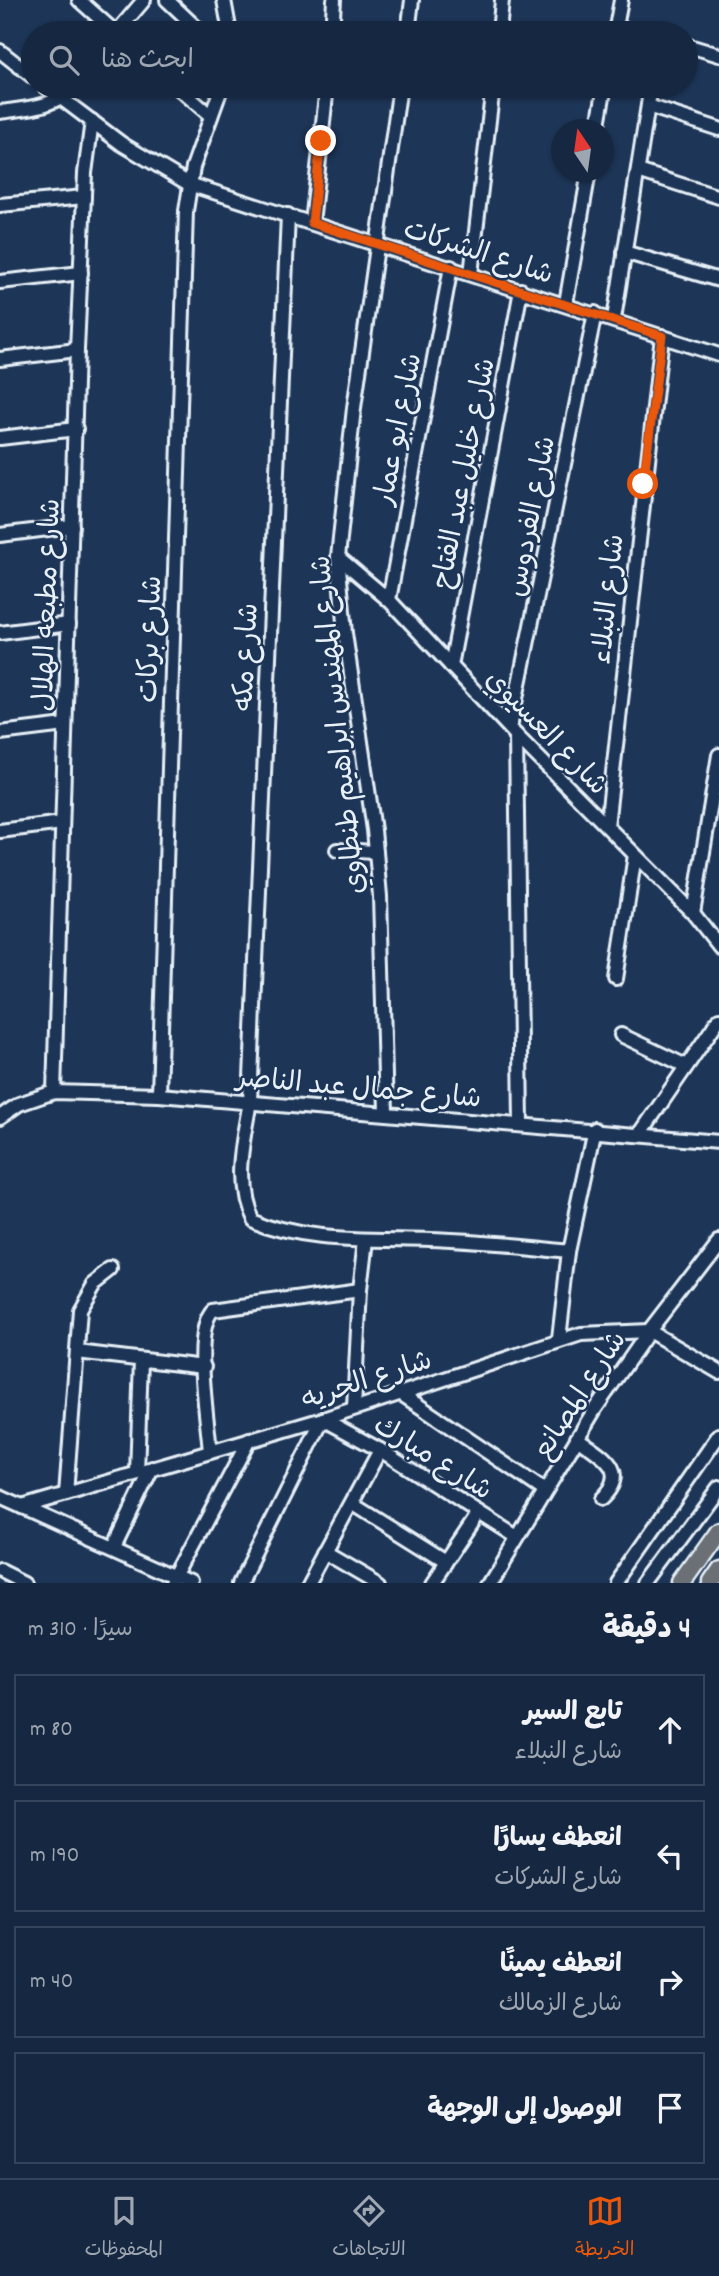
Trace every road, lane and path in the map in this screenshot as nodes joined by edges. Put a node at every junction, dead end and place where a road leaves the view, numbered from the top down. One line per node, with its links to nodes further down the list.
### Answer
1 (79, 0): 9 (street)
2 (144, 0): 10 (street)
3 (167, 0): 11 (street)
4 (224, 0): 12 (street)
5 (334, 0): 13 (street)
6 (412, 0): 14 (street)
7 (502, 0): 15 (street)
8 (621, 0): 16 (street)
9 (103, 21)
10 (126, 21)
11 (189, 21)
12 (228, 21)
13 (333, 21)
14 (409, 21)
15 (500, 21)
16 (618, 21)
17 (698, 49): 19 (street)
18 (0, 51): 20 (street)
19 (719, 55)
20 (21, 68)
21 (61, 98): 30 (street); 33 (street, شارع الشركات)
22 (190, 98): 31 (street)
23 (218, 98): 31 (street, شارع بركات)
24 (326, 98): 42 (street)
25 (398, 98): 43 (street, شارع المهندس ابراهيم طنطاوي)
26 (492, 98): 47 (street)
27 (604, 98): 32 (street)
28 (650, 98): 29 (street)
29 (648, 106): 34 (street); 35 (street)
30 (0, 112)
31 (211, 116): 37 (street, شارع بركات)
32 (599, 119)
33 (92, 121): 37 (street, شارع الشركات); 38 (street, شارع مطبعه الهلال)
34 (719, 129)
35 (638, 172): 39 (street); 44 (street)
36 (587, 182): 51 (street)
37 (189, 184): 41 (street, شارع الشركات); 84 (street, شارع بركات)
38 (84, 197): 40 (street); 46 (street, شارع مطبعه الهلال)
39 (719, 197)
40 (0, 205)
41 (288, 215): 42 (street, شارع الشركات); 85 (street, شارع مكه)
42 (312, 223): 43 (street, شارع الشركات)
43 (379, 243): 45 (street, شارع الشركات); 62 (street, شارع المهندس ابراهيم طنطاوي)
44 (624, 252): 48 (street); 53 (street)
45 (451, 267): 47 (street, شارع الشركات); 63 (street, شارع ابو عمار)
46 (81, 273): 49 (street); 55 (street, شارع مطبعه الهلال)
47 (471, 274): 50 (street, شارع الشركات)
48 (719, 280)
49 (0, 282)
50 (521, 290): 51 (street, شارع الشركات); 66 (street, شارع خليل عبد الفتاح)
51 (566, 303): 52 (street, شارع الشركات)
52 (595, 313): 53 (street, شارع الشركات); 68 (street, شارع الفردوس)
53 (614, 319): 54 (street, شارع الشركات)
54 (662, 336): 56 (street, شارع الشركات); 72 (street, شارع النبلاء)
55 (77, 350): 57 (street); 58 (street, شارع مطبعه الهلال)
56 (719, 355)
57 (0, 359)
58 (76, 429): 59 (street); 60 (street, شارع مطبعه الهلال)
59 (0, 438)
60 (72, 526): 61 (street); 64 (street, شارع مطبعه الهلال)
61 (0, 535)
62 (338, 557): 63 (street, شارع العسيوي); 75 (street, شارع المهندس ابراهيم طنطاوي)
63 (389, 600): 66 (street, شارع العسيوي)
64 (69, 624): 65 (street); 67 (street, شارع مطبعه الهلال)
65 (0, 633)
66 (451, 666): 68 (street, شارع العسيوي)
67 (65, 725): 69 (street); 71 (street, شارع مطبعه الهلال)
68 (513, 732): 72 (street, شارع العسيوي); 88 (street, شارع الفردوس)
69 (0, 733)
70 (719, 755): 77 (street)
71 (62, 822): 73 (street); 83 (street, شارع مطبعه الهلال)
72 (607, 826): 76 (street, شارع العسيوي)
73 (0, 831)
74 (337, 850): 75 (street)
75 (376, 852): 86 (street, شارع المهندس ابراهيم طنطاوي)
76 (635, 855): 77 (street, شارع العسيوي); 79 (street)
77 (692, 914): 78 (street, شارع العسيوي)
78 (719, 944)
79 (615, 979)
80 (719, 1019): 82 (street)
81 (621, 1035): 82 (street)
82 (686, 1066): 90 (street)
83 (54, 1092): 84 (street, شارع جمال عبد الناصر); 87 (street, شارع جمال عبد الناصر)
84 (159, 1095): 85 (street, شارع جمال عبد الناصر)
85 (250, 1101): 86 (street, شارع جمال عبد الناصر); 92 (street, شارع مكه)
86 (386, 1112): 88 (street, شارع جمال عبد الناصر)
87 (0, 1117)
88 (521, 1125): 89 (street, شارع جمال عبد الناصر)
89 (595, 1129): 90 (street, شارع جمال عبد الناصر); 94 (street)
90 (640, 1134): 91 (street, شارع جمال عبد الناصر)
91 (719, 1142)
92 (366, 1239): 94 (street); 96 (street)
93 (719, 1240): 97 (street, شارع المصانع)
94 (569, 1251): 98 (street)
95 (113, 1270): 99 (street)
96 (359, 1290): 101 (street); 104 (street)
97 (649, 1331): 98 (street, شارع الحريه); 102 (street, شارع الحريه); 107 (street, شارع المصانع)
98 (559, 1339): 103 (street, شارع الحريه)
99 (77, 1352): 100 (street); 115 (street)
100 (141, 1360): 101 (street); 112 (street)
101 (204, 1367): 110 (street)
102 (719, 1372)
103 (400, 1393): 104 (street, شارع الحريه); 114 (street)
104 (354, 1408): 105 (street, شارع الحريه)
105 (323, 1419): 108 (street, شارع الحريه); 109 (street, شارع مبارك); 131 (street)
106 (719, 1435): 136 (street)
107 (577, 1438): 114 (street, شارع المصانع); 117 (street)
108 (249, 1440): 110 (street, شارع الحريه); 128 (street)
109 (380, 1450): 118 (street); 120 (street, شارع مبارك)
110 (210, 1452): 111 (street, شارع الحريه)
111 (152, 1468): 112 (street, شارع الحريه); 123 (street)
112 (137, 1473): 115 (street, شارع الحريه)
113 (719, 1487): 137 (street)
114 (545, 1491): 122 (street, شارع المصانع)
115 (66, 1494): 119 (street, شارع الحريه)
116 (0, 1497): 119 (street)
117 (601, 1499)
118 (352, 1503): 124 (street); 125 (street)
119 (22, 1507): 123 (street)
120 (479, 1513): 122 (street, شارع مبارك); 125 (street)
121 (719, 1531): 138 (main road)
122 (517, 1537): 135 (street, شارع المصانع)
123 (114, 1547): 128 (street)
124 (325, 1551): 132 (street); 133 (street)
125 (446, 1562): 134 (street)
126 (719, 1570): 139 (main road)
127 (0, 1571): 129 (street)
128 (175, 1580): 130 (street)
129 (24, 1583)
130 (191, 1583)
131 (241, 1583)
132 (309, 1583)
133 (380, 1583)
134 (432, 1583)
135 (490, 1583)
136 (616, 1583)
137 (648, 1583)
138 (682, 1583)
139 (710, 1583)

